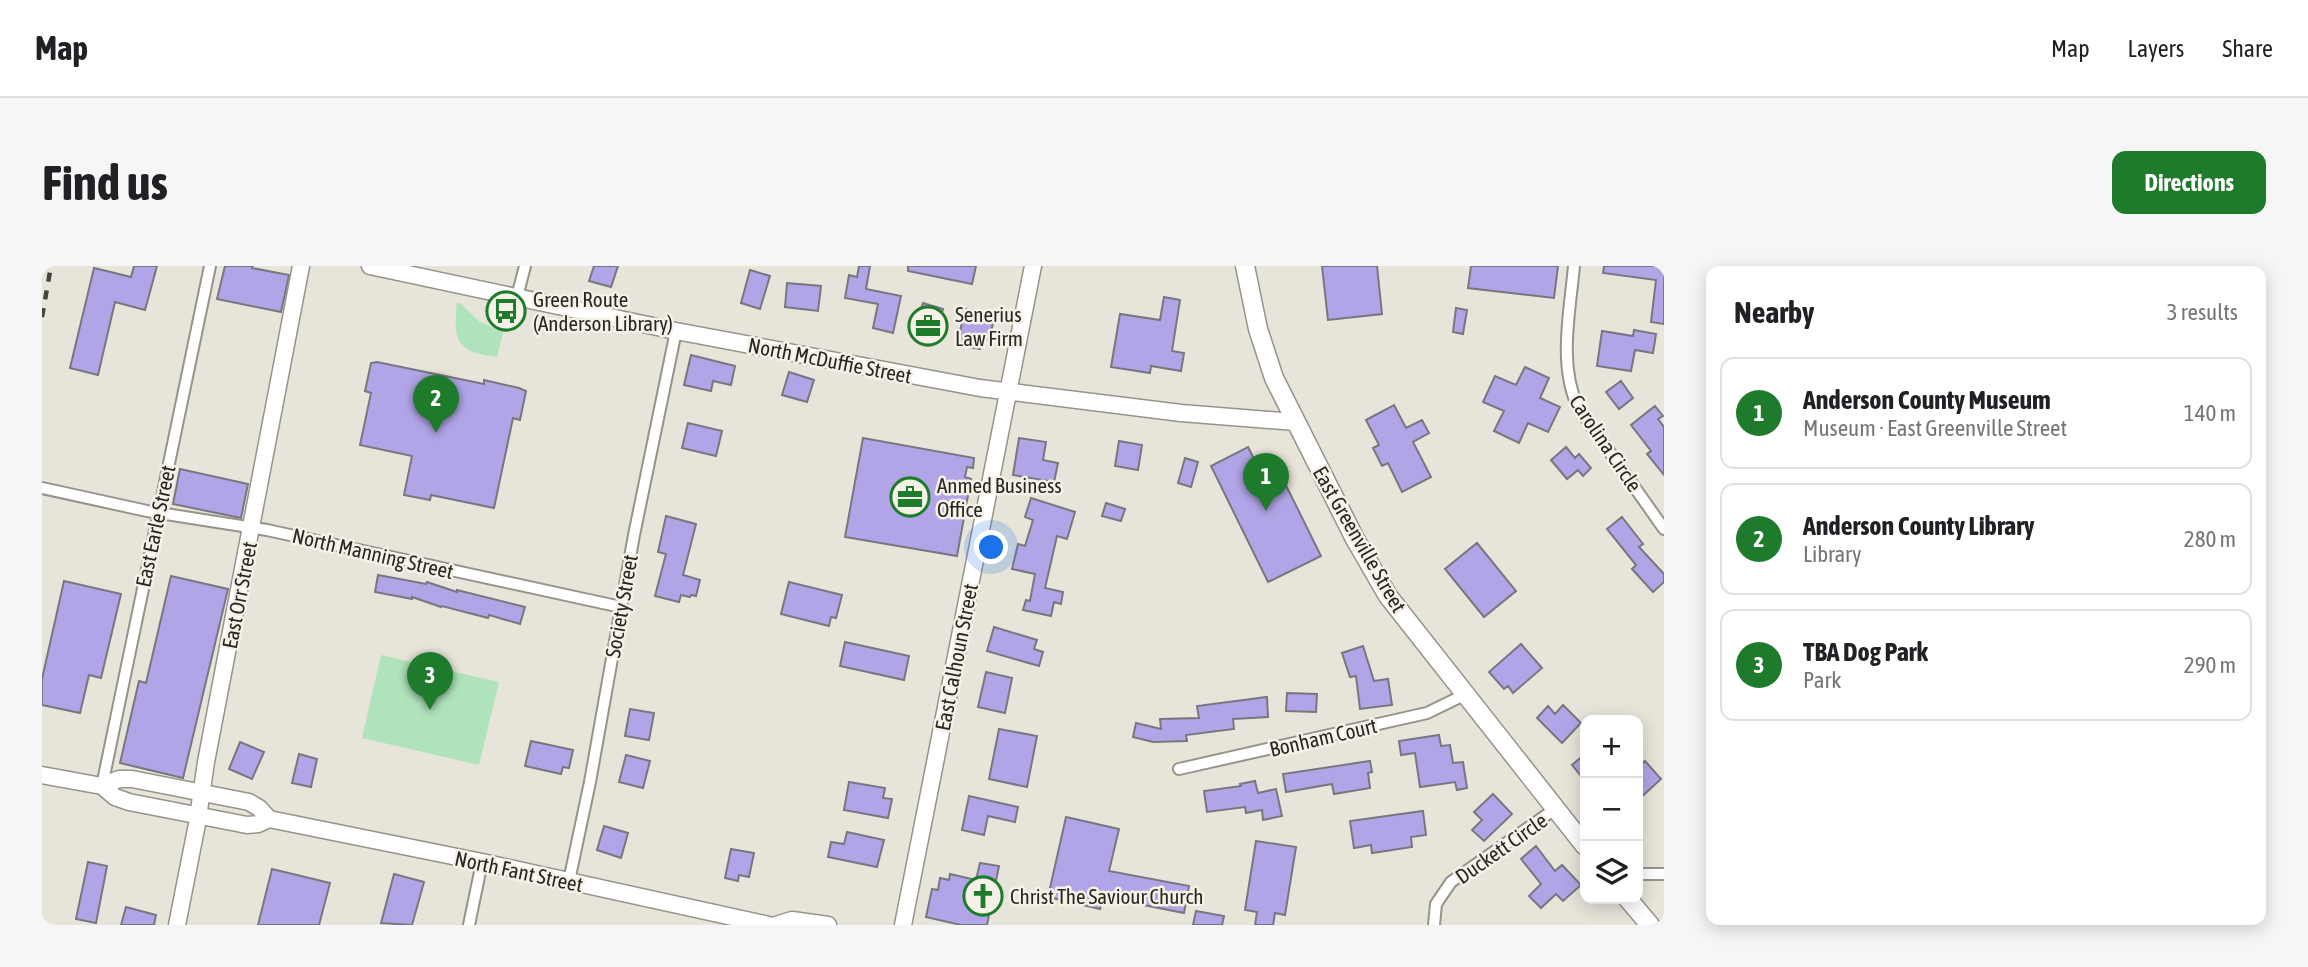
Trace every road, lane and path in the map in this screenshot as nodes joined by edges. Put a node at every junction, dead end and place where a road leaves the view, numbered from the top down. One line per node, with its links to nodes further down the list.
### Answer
1 (210, 266): 13 (street, East Earle Street)
2 (301, 266): 14 (street, East Orr Street)
3 (370, 266): 8 (street, North McDuffie Street)
4 (525, 266): 8 (street)
5 (1033, 266): 10 (street, East Calhoun Street)
6 (1245, 266): 11 (main road, East Greenville Street)
7 (1574, 266): 15 (street, Carolina Circle)
8 (517, 297): 9 (street, North McDuffie Street)
9 (676, 331): 10 (street, North McDuffie Street); 16 (street, Society Street)
10 (1008, 392): 11 (street, North McDuffie Street); 36 (street, East Calhoun Street)
11 (1295, 422): 17 (main road, East Greenville Street)
12 (42, 488): 13 (street, North Manning Street)
13 (158, 513): 14 (street, North Manning Street); 20 (street, East Earle Street)
14 (252, 529): 16 (street, North Manning Street); 21 (street, East Orr Street)
15 (1664, 529)
16 (621, 607): 29 (street, Society Street)
17 (1464, 695): 18 (street, Bonham Court); 22 (main road, East Greenville Street)
18 (1179, 769)
19 (42, 775): 20 (street, North Fant Street)
20 (102, 786): 21 (street, North Fant Street); 23 (street, North Fant Street)
21 (202, 793): 23 (street, East Orr Street); 24 (street, North Fant Street)
22 (1555, 809): 25 (main road, East Greenville Street); 37 (street, Duckett Circle)
23 (199, 815): 24 (street, North Fant Street); 31 (street, East Orr Street)
24 (269, 819): 26 (street, North Fant Street)
25 (1581, 841)
26 (482, 862): 29 (street, North Fant Street); 32 (street)
27 (1643, 874): 28 (street)
28 (1664, 874)
29 (569, 881): 33 (street, North Fant Street)
30 (1632, 904): 38 (main road)
31 (177, 925)
32 (469, 925)
33 (769, 925)
34 (776, 925): 35 (street)
35 (828, 925)
36 (903, 925)
37 (1434, 925)
38 (1650, 925)

